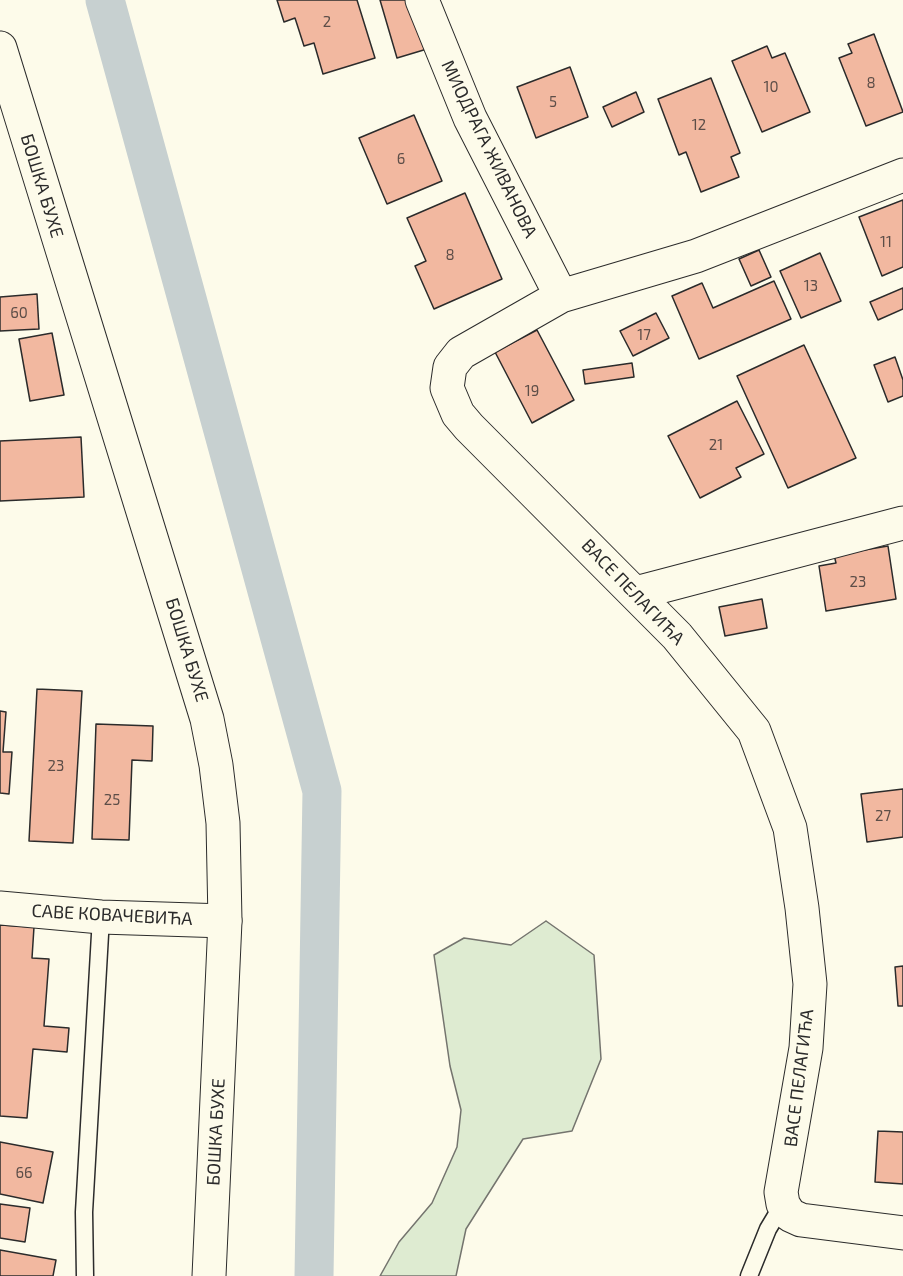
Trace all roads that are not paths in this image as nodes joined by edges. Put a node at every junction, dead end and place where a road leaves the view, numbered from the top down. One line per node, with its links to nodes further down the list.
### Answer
1 (422, 0): 4 (street, МИОДРАГА ЖИВАНОВА)
2 (0, 48): 9 (street, БОШКА БУХЕ)
3 (903, 175): 4 (street, ВАСЕ ПЕЛАГИЋА)
4 (561, 296): 6 (street, ВАСЕ ПЕЛАГИЋА)
5 (903, 523): 6 (street)
6 (636, 593): 10 (street, ВАСЕ ПЕЛАГИЋА)
7 (0, 908): 8 (street, САВЕ КОВАЧЕВИЋА)
8 (101, 917): 9 (street, САВЕ КОВАЧЕВИЋА); 12 (lane)
9 (225, 921): 13 (street, БОШКА БУХЕ)
10 (783, 1204): 11 (street); 14 (lane)
11 (903, 1233)
12 (85, 1276)
13 (209, 1276)
14 (749, 1276)

